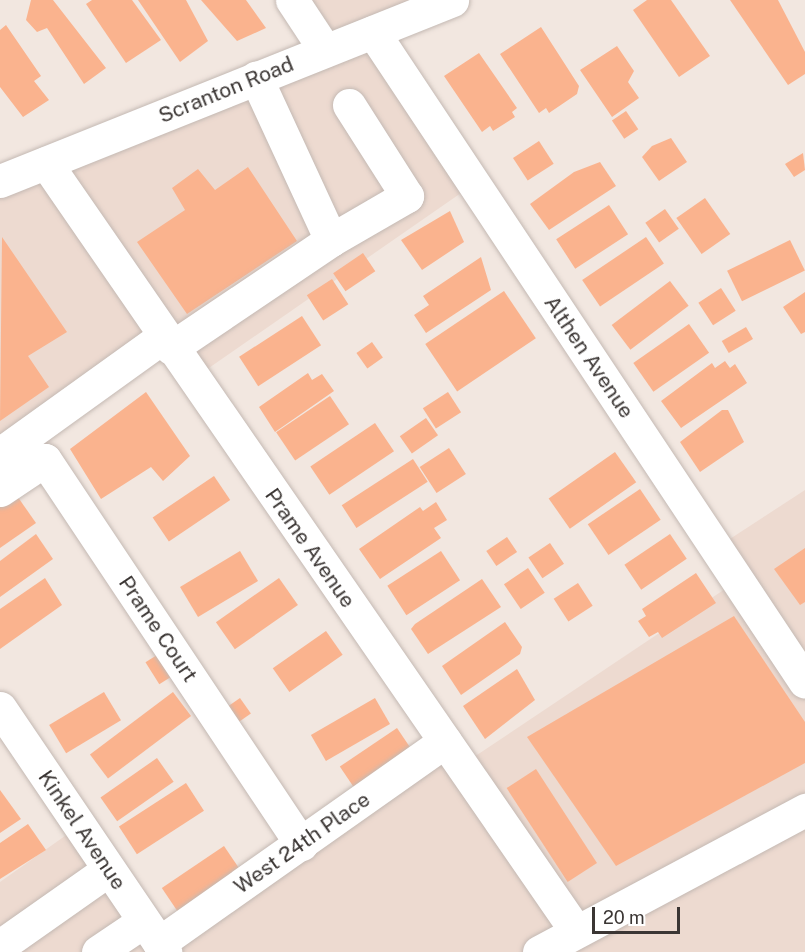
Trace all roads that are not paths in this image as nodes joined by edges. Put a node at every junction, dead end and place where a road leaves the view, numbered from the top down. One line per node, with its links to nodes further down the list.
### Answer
1 (292, 0): 4 (street)
2 (435, 3): 3 (street, Scranton Road)
3 (373, 32): 4 (street, Scranton Road); 13 (street, Althen Avenue)
4 (325, 50): 5 (street, Scranton Road)
5 (256, 78): 7 (street, Scranton Road); 9 (street)
6 (349, 105): 9 (street)
7 (46, 163): 8 (street, Scranton Road); 10 (street, Prame Avenue)
8 (0, 181)
9 (331, 240): 10 (street)
10 (167, 343): 11 (street); 15 (street, Prame Avenue)
11 (0, 454)
12 (0, 490): 17 (street, Prame Court)
13 (805, 682)
14 (0, 708): 18 (street, Kinkel Avenue)
15 (445, 741): 17 (street, West 24th Place); 19 (street, Prame Avenue)
16 (805, 810): 19 (street)
17 (301, 844): 20 (street, West 24th Place)
18 (108, 870): 20 (street, Kinkel Avenue); 21 (street)
19 (576, 931): 23 (street)
20 (156, 939): 22 (street, West 24th Place)
21 (0, 946)
22 (98, 952)
23 (538, 952)

